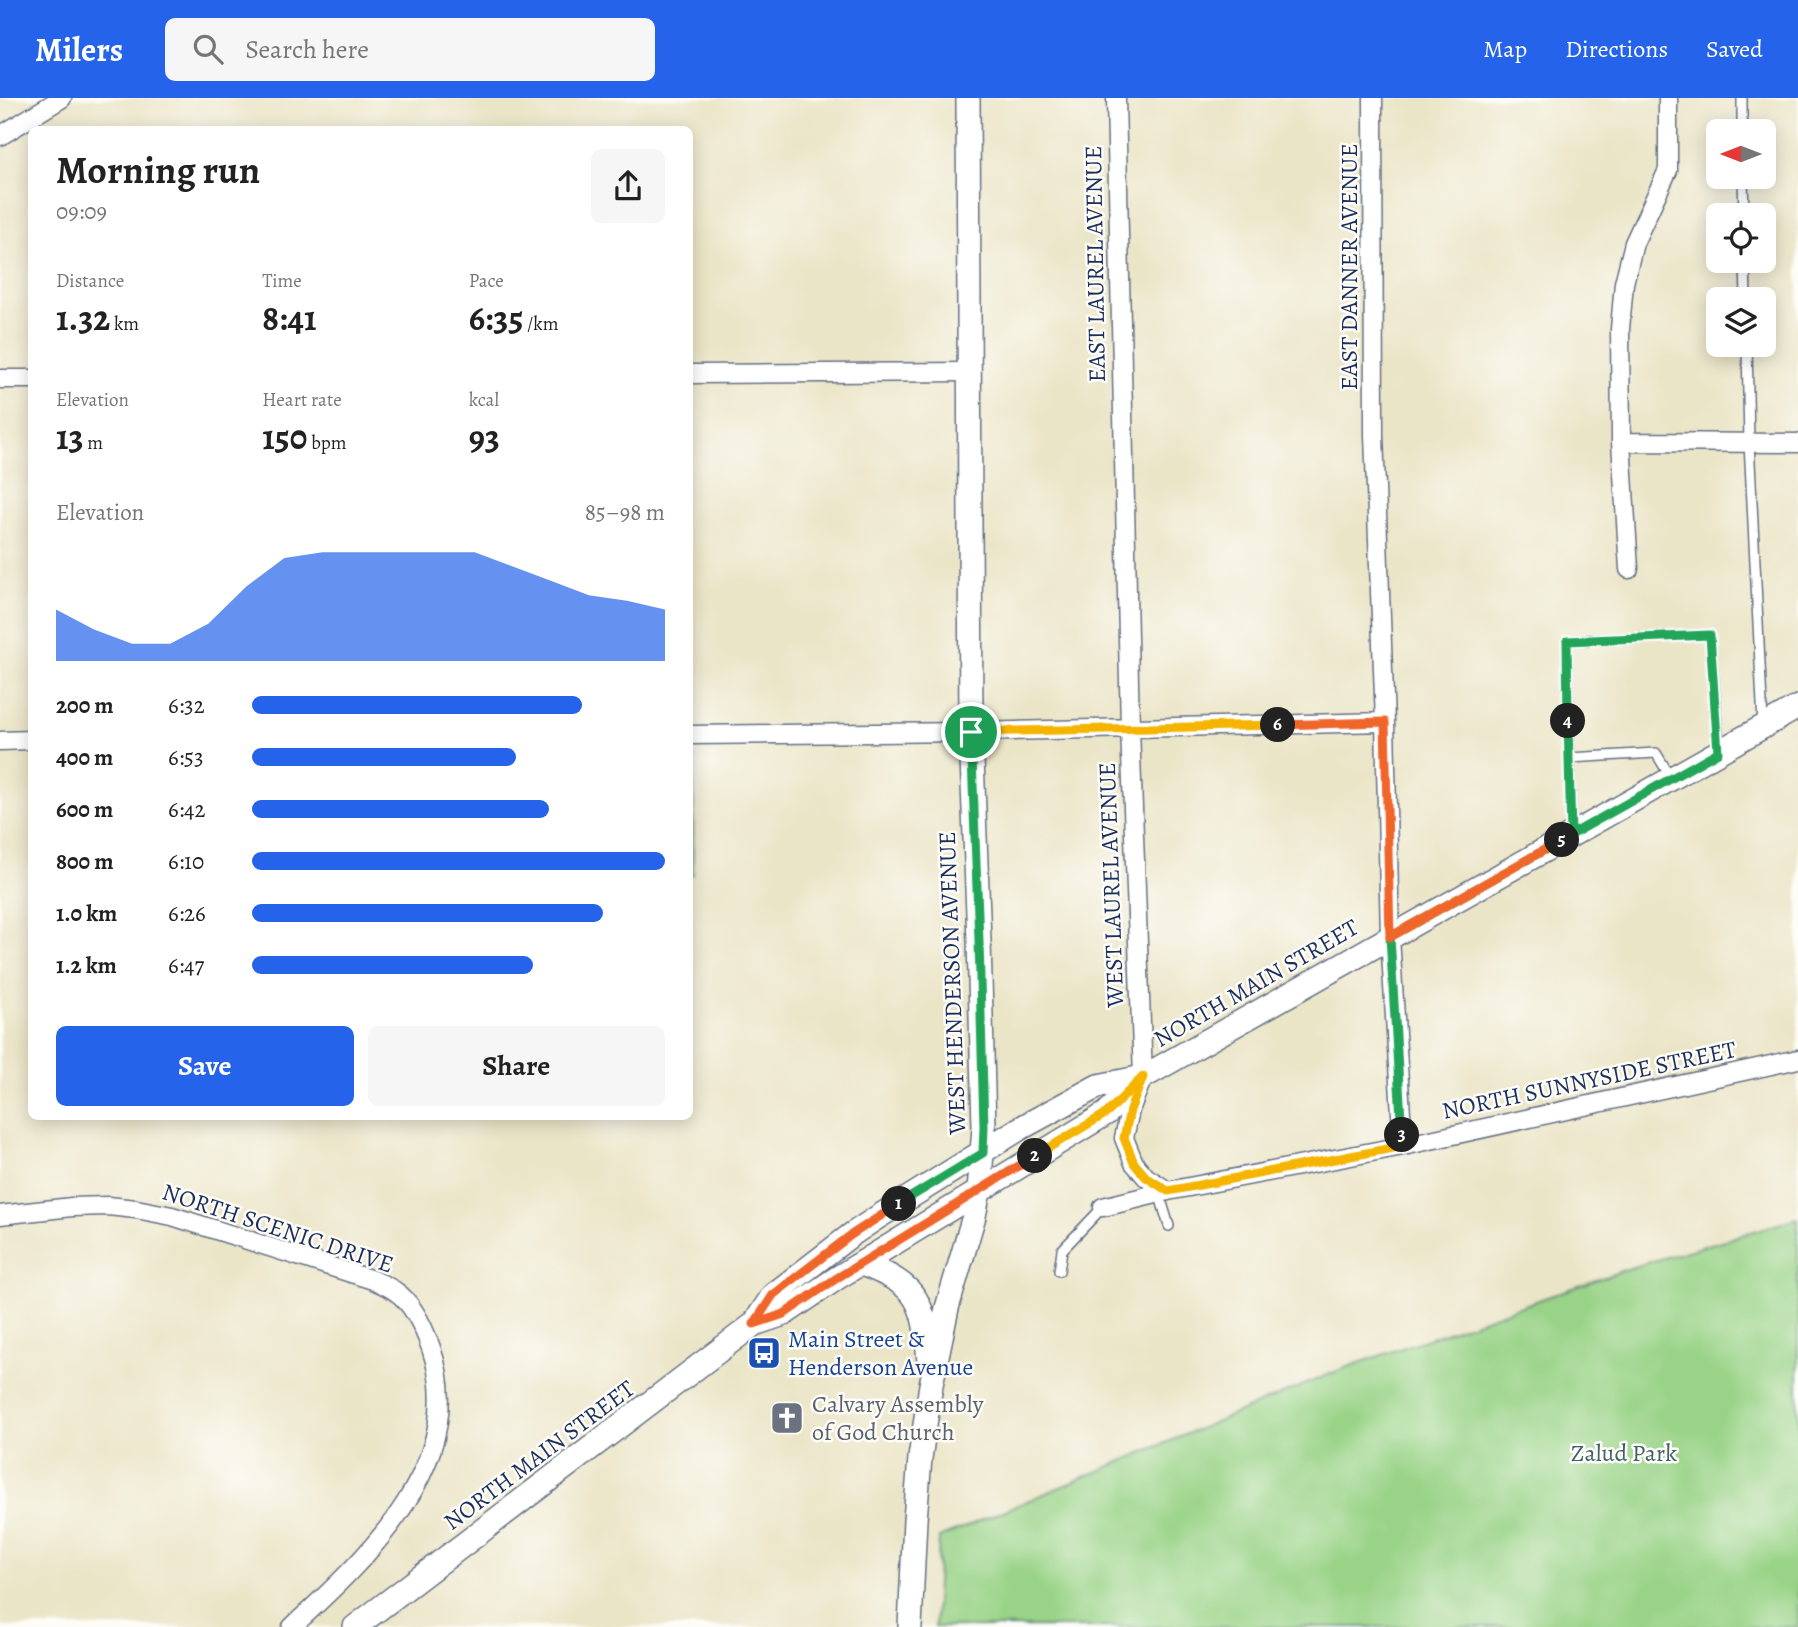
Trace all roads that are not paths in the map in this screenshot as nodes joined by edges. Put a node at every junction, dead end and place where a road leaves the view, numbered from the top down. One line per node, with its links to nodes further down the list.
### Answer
1 (62, 98): 8 (street)
2 (968, 98): 10 (main road, WEST HENDERSON AVENUE)
3 (1116, 98): 14 (street, EAST LAUREL AVENUE)
4 (1373, 98): 20 (street, EAST DANNER AVENUE)
5 (1668, 98): 15 (street)
6 (1742, 98): 7 (lane)
7 (1742, 119)
8 (0, 136)
9 (1747, 357): 16 (lane)
10 (969, 372): 11 (street); 23 (main road, WEST HENDERSON AVENUE)
11 (693, 374)
12 (0, 379): 13 (street)
13 (28, 379)
14 (1124, 429): 22 (street, WEST LAUREL AVENUE)
15 (1621, 442): 16 (street); 18 (street)
16 (1749, 442): 17 (street); 21 (lane)
17 (1798, 443)
18 (1629, 569)
19 (1798, 707): 21 (main road, NORTH MAIN STREET)
20 (1385, 722): 22 (street); 31 (street, EAST DANNER AVENUE)
21 (1763, 726): 27 (main road, NORTH MAIN STREET)
22 (1130, 728): 23 (street); 33 (street, WEST LAUREL AVENUE)
23 (971, 732): 24 (street); 35 (main road, WEST HENDERSON AVENUE)
24 (693, 734)
25 (28, 740): 26 (street)
26 (0, 741)
27 (1718, 752): 28 (lane); 29 (main road, NORTH MAIN STREET)
28 (1569, 758): 29 (lane); 30 (lane)
29 (1672, 778): 30 (main road, NORTH MAIN STREET)
30 (1571, 835): 31 (main road, NORTH MAIN STREET)
31 (1390, 937): 33 (main road, NORTH MAIN STREET); 34 (street, EAST DANNER AVENUE)
32 (1798, 1059): 34 (street, NORTH SUNNYSIDE STREET)
33 (1143, 1077): 35 (main road, NORTH MAIN STREET); 36 (main road, NORTH MAIN STREET); 37 (street, WEST LAUREL AVENUE)
34 (1403, 1146): 37 (street, NORTH SUNNYSIDE STREET)
35 (983, 1153): 36 (main road, WEST HENDERSON AVENUE); 43 (main road, NORTH MAIN STREET)
36 (979, 1191): 41 (main road, NORTH MAIN STREET); 44 (main road, WEST HENDERSON AVENUE)
37 (1164, 1192): 38 (street, NORTH SUNNYSIDE STREET); 40 (lane)
38 (1103, 1207): 42 (lane)
39 (0, 1215): 45 (street, NORTH SCENIC DRIVE)
40 (1169, 1226)
41 (862, 1264): 43 (main road, NORTH MAIN STREET); 44 (main road)
42 (1059, 1271)
43 (754, 1324): 46 (main road, NORTH MAIN STREET)
44 (931, 1385): 47 (main road, WEST HENDERSON AVENUE)
45 (292, 1627)
46 (355, 1627)
47 (910, 1627)

